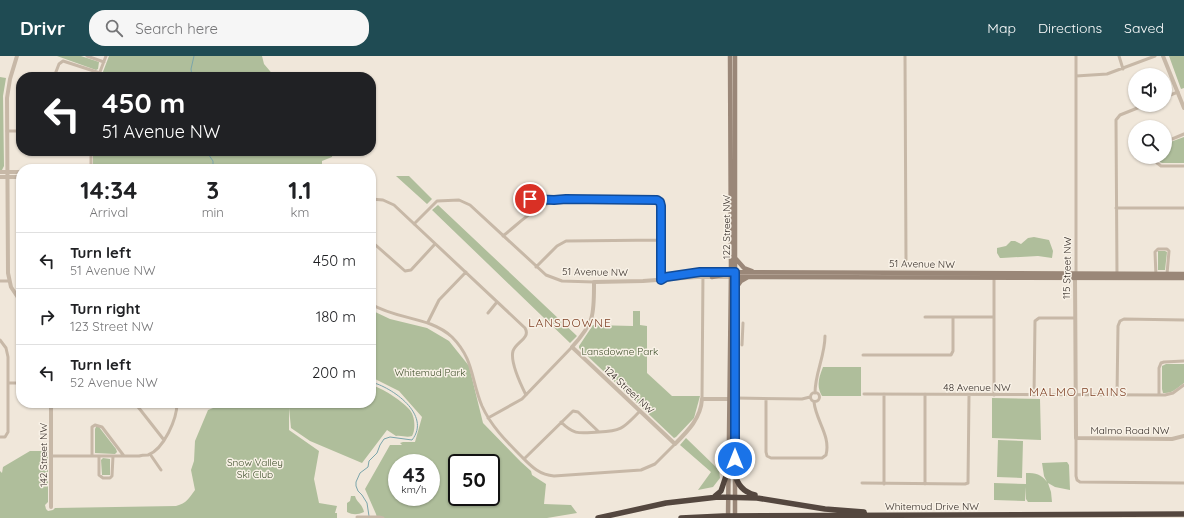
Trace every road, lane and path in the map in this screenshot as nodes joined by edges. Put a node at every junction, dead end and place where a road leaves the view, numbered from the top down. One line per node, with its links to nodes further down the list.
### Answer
1 (17, 56): 21 (street)
2 (87, 56): 11 (street)
3 (106, 56): 11 (street)
4 (730, 56): 49 (main road, 122 Street NW)
5 (734, 56): 42 (main road, 122 Street NW)
6 (905, 56): 43 (street)
7 (1076, 56): 16 (street, 115 Street NW)
8 (1118, 56): 12 (street)
9 (1155, 56): 12 (street)
10 (1163, 56): 17 (street)
11 (104, 62): 15 (street)
12 (1123, 69): 16 (street)
13 (56, 72): 14 (street)
14 (92, 72)
15 (100, 72)
16 (1076, 76): 52 (street, 115 Street NW)
17 (1178, 92): 18 (street); 19 (street)
18 (1172, 94)
19 (1184, 108)
20 (1128, 112): 34 (street)
21 (7, 131): 22 (street); 29 (street)
22 (16, 131)
23 (1184, 134): 24 (street)
24 (1172, 139)
25 (1158, 164): 26 (street)
26 (1184, 166)
27 (0, 172): 29 (street)
28 (16, 173): 29 (street)
29 (7, 175): 30 (street); 31 (street); 62 (street)
30 (16, 176)
31 (0, 177)
32 (376, 199): 37 (street)
33 (554, 200): 36 (street); 36 (street); 39 (street)
34 (1116, 208): 35 (street); 53 (street)
35 (1184, 208)
36 (533, 212): 38 (street)
37 (414, 224): 38 (street); 40 (street)
38 (503, 236): 44 (street)
39 (661, 240): 44 (street); 60 (street)
40 (435, 244): 41 (street); 45 (street)
41 (376, 245)
42 (735, 258): 47 (main road); 49 (main road, 122 Street NW)
43 (906, 260)
44 (536, 267): 63 (street, 51 Avenue NW)
45 (466, 272): 66 (street); 74 (street)
46 (703, 272): 49 (street, 51 Avenue NW); 56 (street); 60 (street, 51 Avenue NW)
47 (755, 272): 48 (main road, 51 Avenue NW); 49 (main road, 51 Avenue NW)
48 (767, 272): 49 (main road); 51 (main road, 51 Avenue NW)
49 (733, 274): 57 (main road); 58 (main road, 51 Avenue NW); 64 (main road, 122 Street NW); 97 (main road, 122 Street NW)
50 (1184, 274): 55 (main road, 51 Avenue NW)
51 (994, 276): 52 (main road, 51 Avenue NW); 58 (main road, 51 Avenue NW); 71 (street)
52 (1076, 276): 53 (main road, 51 Avenue NW); 72 (street, 115 Street NW)
53 (1117, 276): 54 (main road, 51 Avenue NW)
54 (1156, 276): 55 (main road, 51 Avenue NW); 55 (street)
55 (1167, 276): 59 (main road, 51 Avenue NW)
56 (703, 277): 57 (street, 51 Avenue NW); 60 (street, 51 Avenue NW); 98 (street)
57 (712, 277)
58 (748, 277): 64 (main road)
59 (1184, 278)
60 (661, 280): 63 (street, 51 Avenue NW)
61 (0, 281): 62 (street)
62 (9, 281): 65 (street)
63 (594, 282): 79 (street)
64 (735, 289): 97 (main road, 122 Street NW)
65 (16, 296)
66 (497, 302): 68 (street); 89 (street)
67 (376, 306): 74 (street)
68 (488, 312)
69 (925, 317): 70 (street)
70 (953, 317): 71 (street); 80 (street)
71 (994, 317): 91 (street)
72 (1075, 318): 92 (street); 93 (street, 115 Street NW)
73 (1184, 320): 94 (street)
74 (428, 322): 105 (street)
75 (743, 323): 78 (street)
76 (825, 336): 85 (street)
77 (0, 340): 82 (street)
78 (742, 345)
79 (572, 347): 89 (street); 104 (street, 124 Street NW)
80 (863, 355)
81 (1184, 361): 95 (street)
82 (8, 383): 83 (street); 109 (street)
83 (16, 383)
84 (1184, 385): 95 (street, 48 Avenue NW)
85 (815, 393): 96 (street); 100 (street)
86 (864, 394): 87 (street, 48 Avenue NW)
87 (884, 394): 88 (street, 48 Avenue NW); 125 (street)
88 (925, 394): 90 (street, 48 Avenue NW); 126 (street)
89 (526, 395): 105 (street)
90 (969, 395): 91 (street, 48 Avenue NW); 126 (street)
91 (994, 395): 92 (street, 48 Avenue NW)
92 (1034, 395): 93 (street, 48 Avenue NW)
93 (1075, 395): 94 (street, 48 Avenue NW); 110 (street, 115 Street NW)
94 (1117, 395): 95 (street, 48 Avenue NW)
95 (1159, 395)
96 (810, 397): 99 (street); 100 (street)
97 (732, 398): 98 (street); 99 (street); 120 (main road, 122 Street NW); 122 (main road, 122 Street NW)
98 (702, 399): 112 (street)
99 (766, 399): 100 (street)
100 (814, 402)
101 (51, 408): 114 (street, 142 Street NW)
102 (139, 408): 111 (street)
103 (176, 408): 111 (street)
104 (640, 411): 107 (street); 112 (street, 124 Street NW)
105 (488, 418): 119 (street)
106 (561, 422): 107 (street); 107 (street); 119 (street)
107 (599, 432)
108 (1184, 436): 110 (street, Malmo Road NW)
109 (0, 437)
110 (1076, 438): 124 (street, 115 Street NW)
111 (164, 440): 113 (street)
112 (675, 444): 119 (street)
113 (150, 454): 118 (street); 121 (street)
114 (51, 456): 115 (street); 130 (street, 142 Street NW)
115 (92, 456): 116 (street); 118 (street)
116 (99, 456): 117 (street); 117 (street)
117 (113, 456): 118 (street)
118 (124, 456)
119 (524, 459)
120 (729, 467): 127 (highway); 128 (main road, 122 Street NW)
121 (161, 470)
122 (735, 473): 128 (main road, 122 Street NW); 129 (highway)
123 (862, 483): 125 (street)
124 (1184, 483)
125 (884, 484): 126 (street)
126 (925, 484)
127 (712, 497): 128 (highway); 135 (highway)
128 (731, 497): 129 (highway); 137 (main road, 122 Street NW); 138 (main road, 122 Street NW)
129 (764, 499): 132 (highway)
130 (51, 507)
131 (1184, 514): 132 (highway, Whitemud Drive NW)
132 (896, 515): 136 (highway, Whitemud Drive NW)
133 (357, 517): 134 (street)
134 (381, 517)
135 (598, 518)
136 (681, 518)
137 (728, 518)
138 (734, 518)

